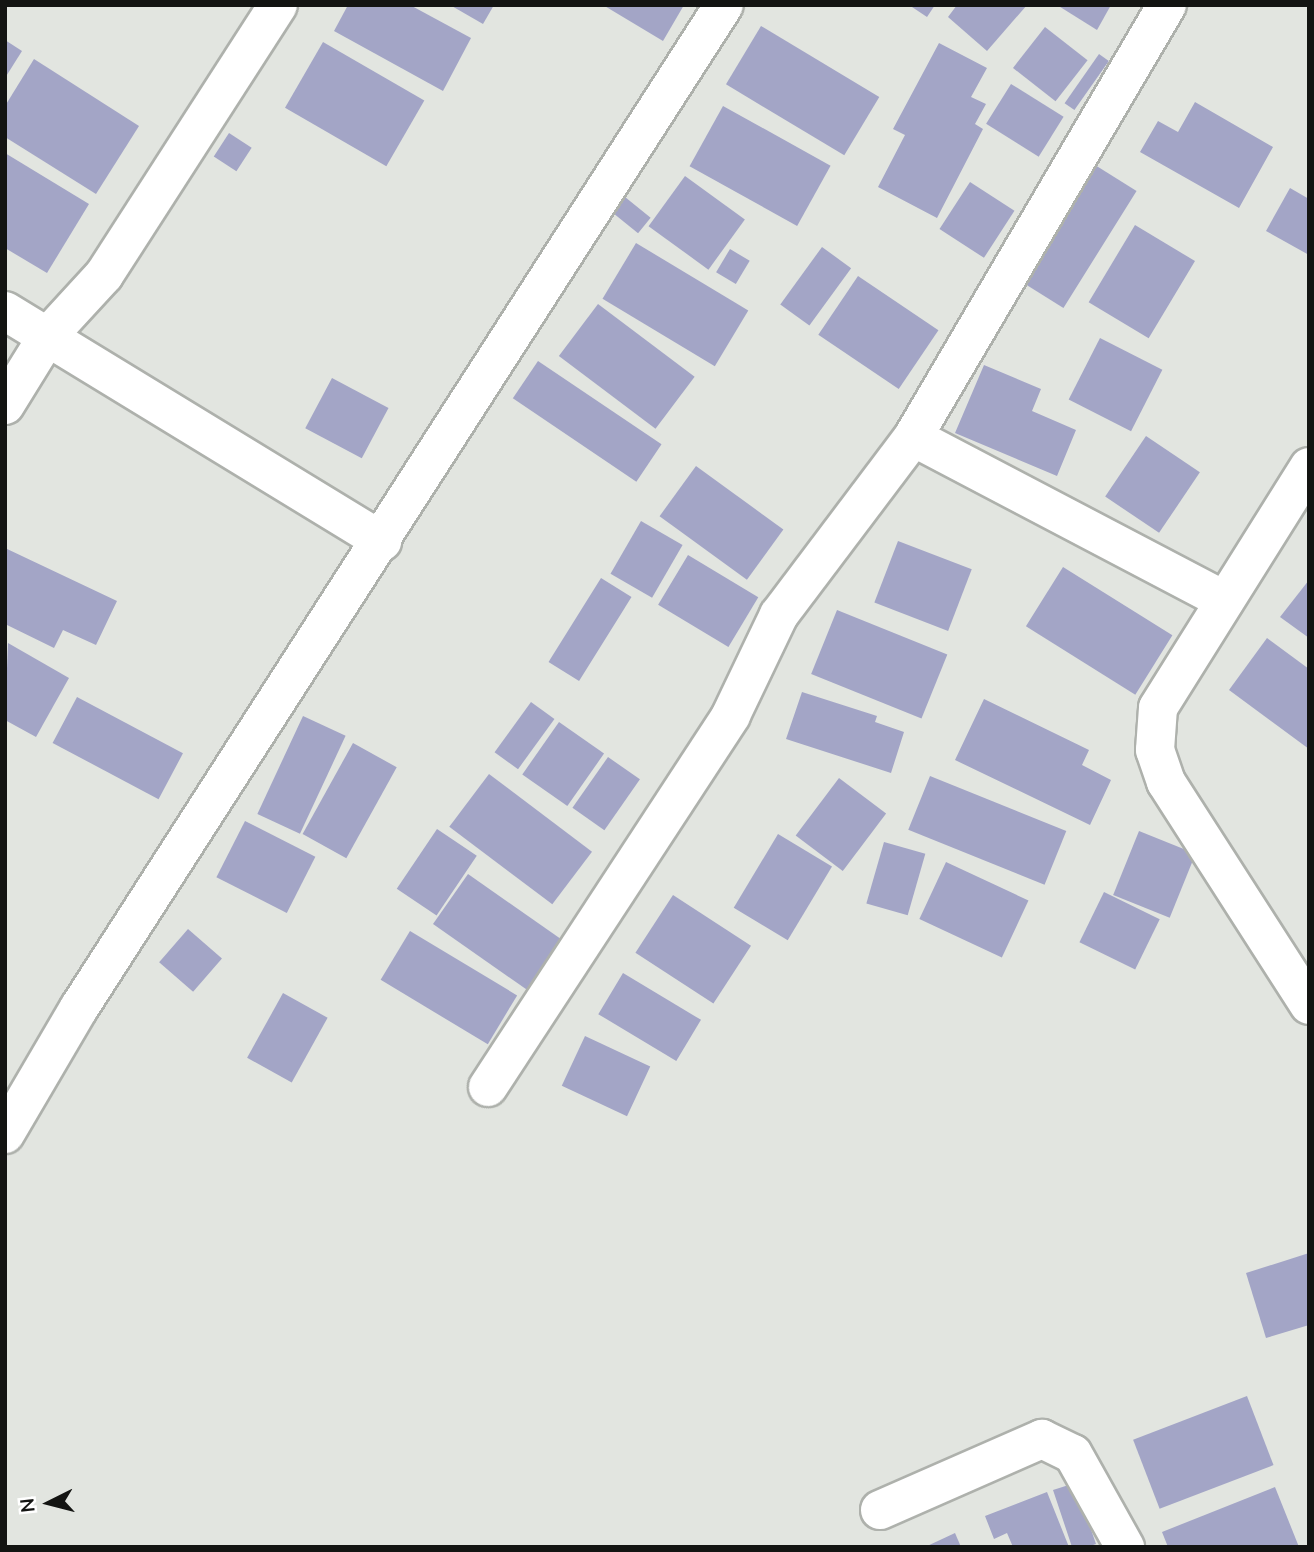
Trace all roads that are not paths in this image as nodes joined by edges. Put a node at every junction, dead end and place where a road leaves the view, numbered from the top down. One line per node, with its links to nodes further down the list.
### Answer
1 (278, 5): 5 (street)
2 (724, 5): 9 (street)
3 (1167, 5): 7 (street)
4 (5, 311): 5 (street)
5 (47, 337): 6 (street); 9 (street)
6 (5, 405)
7 (913, 437): 10 (street); 12 (street)
8 (1309, 467): 10 (street)
9 (383, 541): 13 (street)
10 (1225, 601): 11 (street)
11 (1309, 1005)
12 (488, 1087)
13 (5, 1134)
14 (880, 1510): 15 (street)
15 (1125, 1547)

